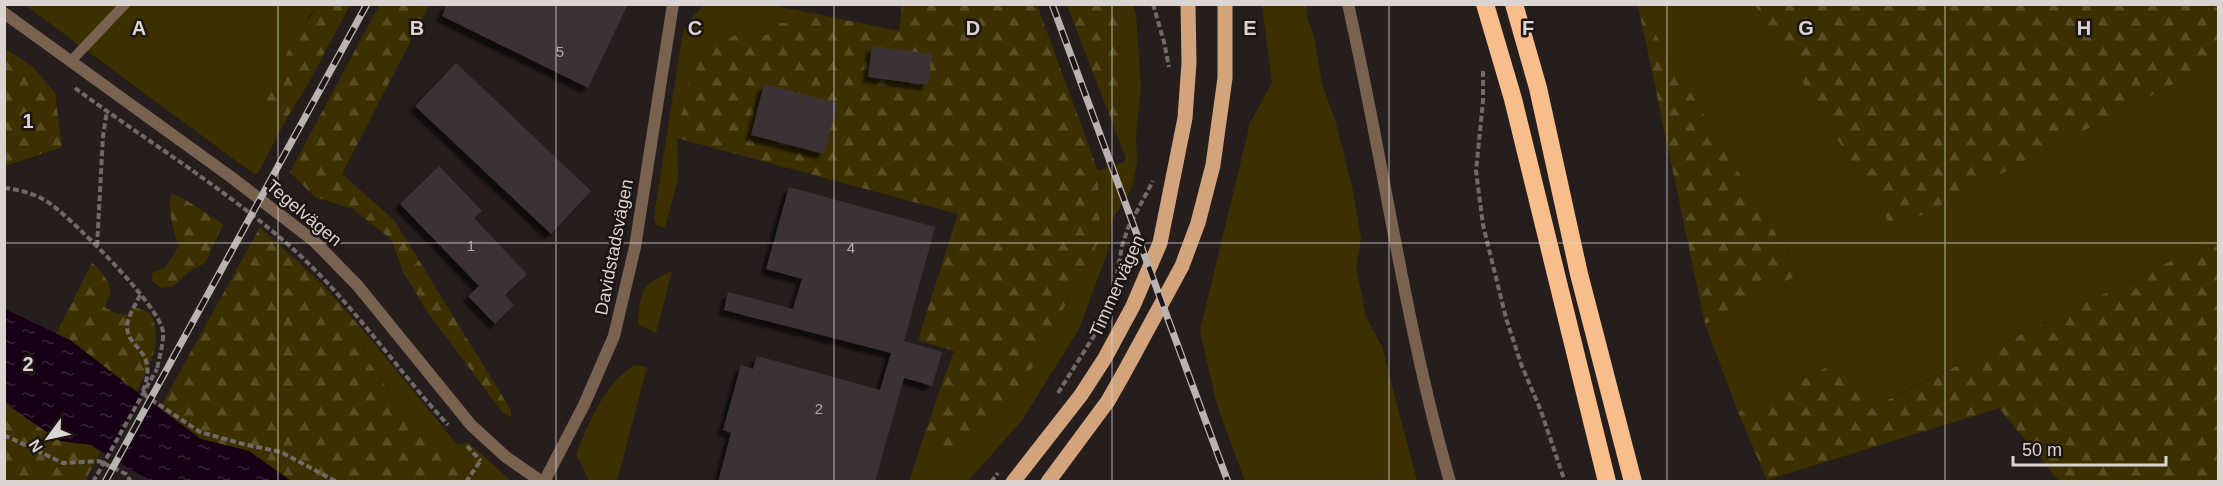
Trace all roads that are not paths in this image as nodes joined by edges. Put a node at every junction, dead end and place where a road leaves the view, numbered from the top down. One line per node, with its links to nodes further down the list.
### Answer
1 (125, 4): 10 (lane)
2 (673, 4): 12 (street, Davidstadsvägen)
3 (1188, 4): 13 (main road, Timmervägen)
4 (1225, 4): 14 (main road)
5 (1348, 4): 15 (street)
6 (1485, 4): 11 (highway)
7 (1493, 4): 11 (main road)
8 (1514, 4): 17 (highway)
9 (4, 13): 10 (street, Tegelvägen)
10 (71, 61): 12 (street, Tegelvägen)
11 (1513, 99): 16 (highway)
12 (543, 482)
13 (1013, 482)
14 (1048, 482)
15 (1450, 482)
16 (1607, 482)
17 (1634, 482)

